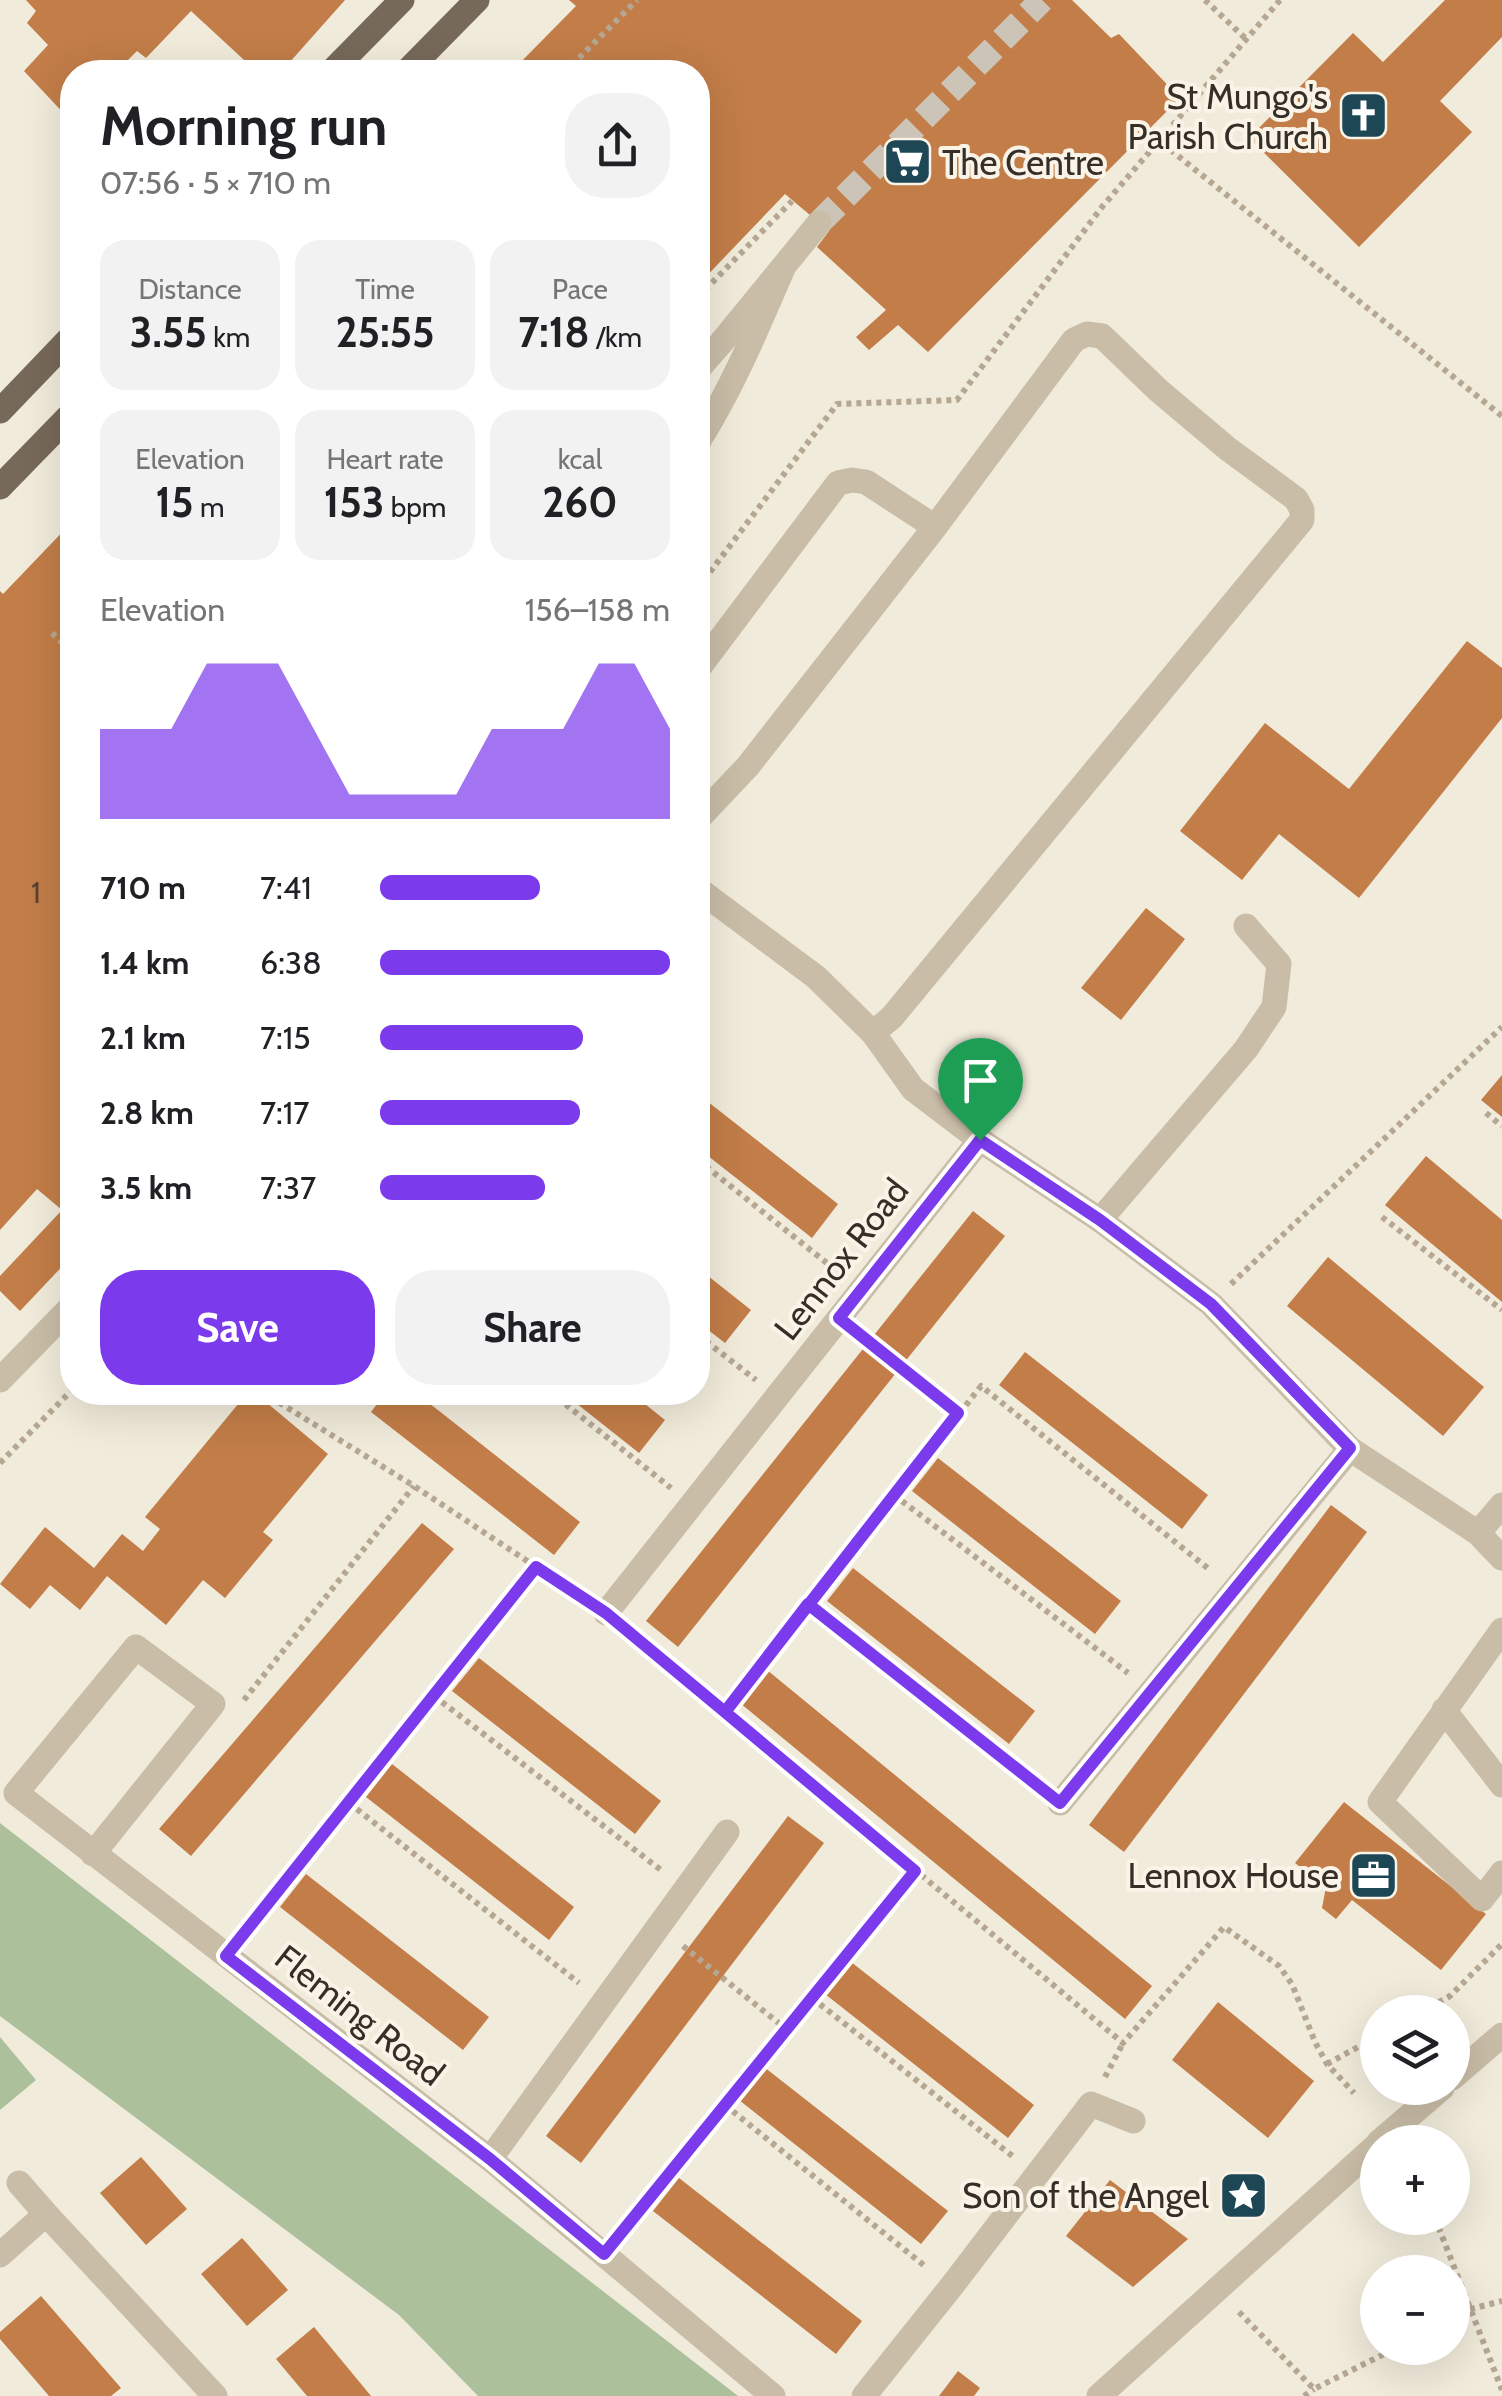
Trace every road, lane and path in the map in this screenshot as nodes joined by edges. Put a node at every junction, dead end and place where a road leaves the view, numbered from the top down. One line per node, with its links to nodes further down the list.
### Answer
1 (402, 0): 7 (main road)
2 (477, 0): 8 (main road)
3 (638, 0): 9 (path)
4 (1205, 0): 6 (path)
5 (1280, 0): 6 (path)
6 (1246, 39): 11 (path)
7 (343, 60)
8 (418, 60)
9 (577, 60)
10 (1147, 131): 11 (path)
11 (1158, 141): 19 (path); 24 (path)
12 (793, 200): 15 (path)
13 (819, 223): 14 (street)
14 (784, 266): 17 (street); 20 (street)
15 (710, 286)
16 (60, 348): 18 (main road)
17 (710, 355)
18 (0, 410)
19 (1502, 416)
20 (710, 422)
21 (60, 425): 22 (main road)
22 (0, 487)
23 (936, 527): 27 (street); 28 (street); 32 (street)
24 (710, 572)
25 (52, 632): 26 (path)
26 (60, 640)
27 (710, 649)
28 (710, 806)
29 (710, 898): 32 (street)
30 (1246, 926): 38 (street)
31 (1502, 1027): 40 (path)
32 (873, 1034): 35 (street)
33 (1486, 1113): 34 (path)
34 (1502, 1126)
35 (980, 1140): 38 (street); 39 (street, Lennox Road)
36 (710, 1170): 39 (path)
37 (1382, 1217): 41 (path)
38 (1100, 1220): 40 (street)
39 (861, 1290): 43 (street, Lennox Road)
40 (1211, 1304): 51 (street)
41 (1502, 1310)
42 (60, 1318): 45 (street)
43 (839, 1318): 46 (street, Lennox Road); 50 (path)
44 (710, 1344): 46 (path)
45 (0, 1380)
46 (777, 1397): 55 (street, Lennox Road)
47 (60, 1402): 52 (path)
48 (283, 1405): 53 (path)
49 (566, 1405): 55 (path)
50 (958, 1413): 54 (path); 60 (path)
51 (1350, 1448): 57 (street); 60 (street)
52 (0, 1463)
53 (414, 1486): 59 (path); 66 (path)
54 (894, 1495): 61 (path); 64 (path)
55 (692, 1504): 62 (street, Lennox Road)
56 (1502, 1505): 57 (street)
57 (1478, 1533): 58 (street)
58 (1502, 1558)
59 (536, 1567): 62 (path); 65 (path)
60 (1235, 1590): 64 (street)
61 (808, 1604): 68 (path); 71 (path)
62 (606, 1613): 68 (path)
63 (1502, 1630): 67 (street)
64 (1151, 1691): 71 (street)
65 (434, 1696): 70 (path); 76 (path)
66 (213, 1704): 73 (street); 73 (street, Fleming Road)
67 (1444, 1710): 69 (street); 75 (street)
68 (725, 1712): 74 (path)
69 (1502, 1785)
70 (348, 1803): 79 (path); 82 (path)
71 (1060, 1803)
72 (728, 1832): 76 (street)
73 (93, 1854): 79 (street, Fleming Road)
74 (915, 1871): 81 (path); 87 (path)
75 (1502, 1873)
76 (686, 1890): 77 (street)
77 (659, 1926): 82 (street); 83 (path)
78 (1502, 1944): 80 (path)
79 (226, 1956): 93 (street, Fleming Road)
80 (1451, 1995)
81 (812, 1998): 83 (path); 95 (path)
82 (604, 2002): 93 (street)
83 (786, 2029): 89 (path)
84 (1502, 2035): 86 (street)
85 (1360, 2046): 87 (path)
86 (1470, 2063)
87 (1327, 2064): 88 (path)
88 (1354, 2093)
89 (725, 2105): 99 (path); 101 (path)
90 (1422, 2105): 92 (street)
91 (1133, 2122): 95 (street)
92 (1399, 2125)
93 (490, 2159): 99 (street, Fleming Road)
94 (1360, 2159): 102 (street)
95 (1036, 2174): 101 (street)
96 (19, 2183): 97 (street)
97 (46, 2214): 100 (street); 110 (street)
98 (1442, 2235): 104 (path)
99 (604, 2254): 111 (street, Fleming Road)
100 (0, 2255)
101 (951, 2287): 112 (street)
102 (1218, 2289): 108 (path); 113 (street)
103 (1502, 2301): 104 (path)
104 (1471, 2309): 105 (path)
105 (1490, 2359): 106 (path); 109 (path)
106 (1502, 2359)
107 (1363, 2365): 108 (path)
108 (1314, 2390): 114 (path)
109 (1502, 2390)
110 (216, 2396)
111 (773, 2396)
112 (864, 2396)
113 (1099, 2396)
114 (1304, 2396)

